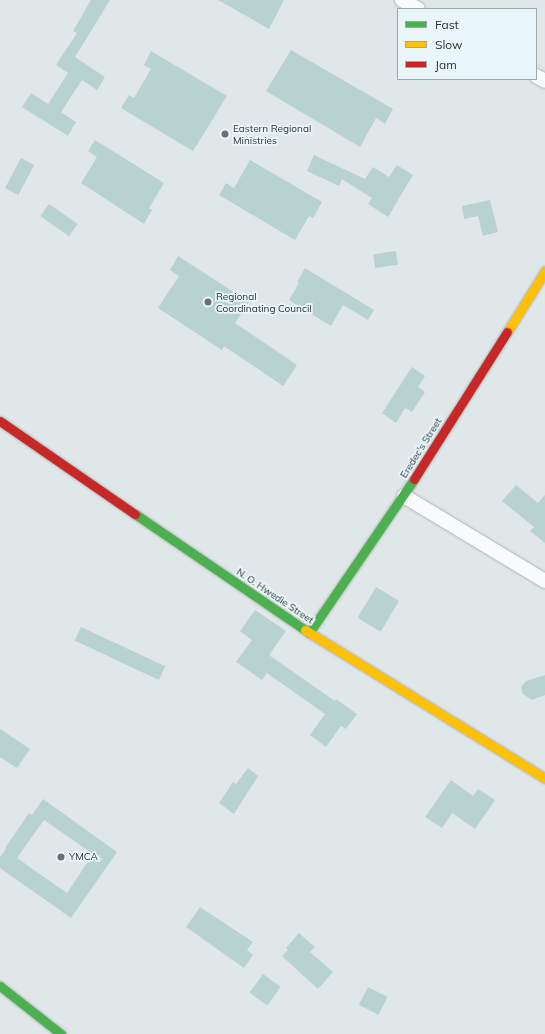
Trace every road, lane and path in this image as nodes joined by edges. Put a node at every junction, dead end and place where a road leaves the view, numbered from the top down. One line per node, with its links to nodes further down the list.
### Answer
1 (402, 0): 2 (street)
2 (416, 8)
3 (545, 271): 5 (street, Eredec's Street)
4 (0, 421): 7 (street, N. O. Hwedie Street)
5 (404, 496): 6 (street); 7 (street, Eredec's Street)
6 (545, 581)
7 (309, 633): 8 (street, N. O. Hwedie Street)
8 (545, 778)
9 (0, 986): 10 (street)
10 (61, 1034)

